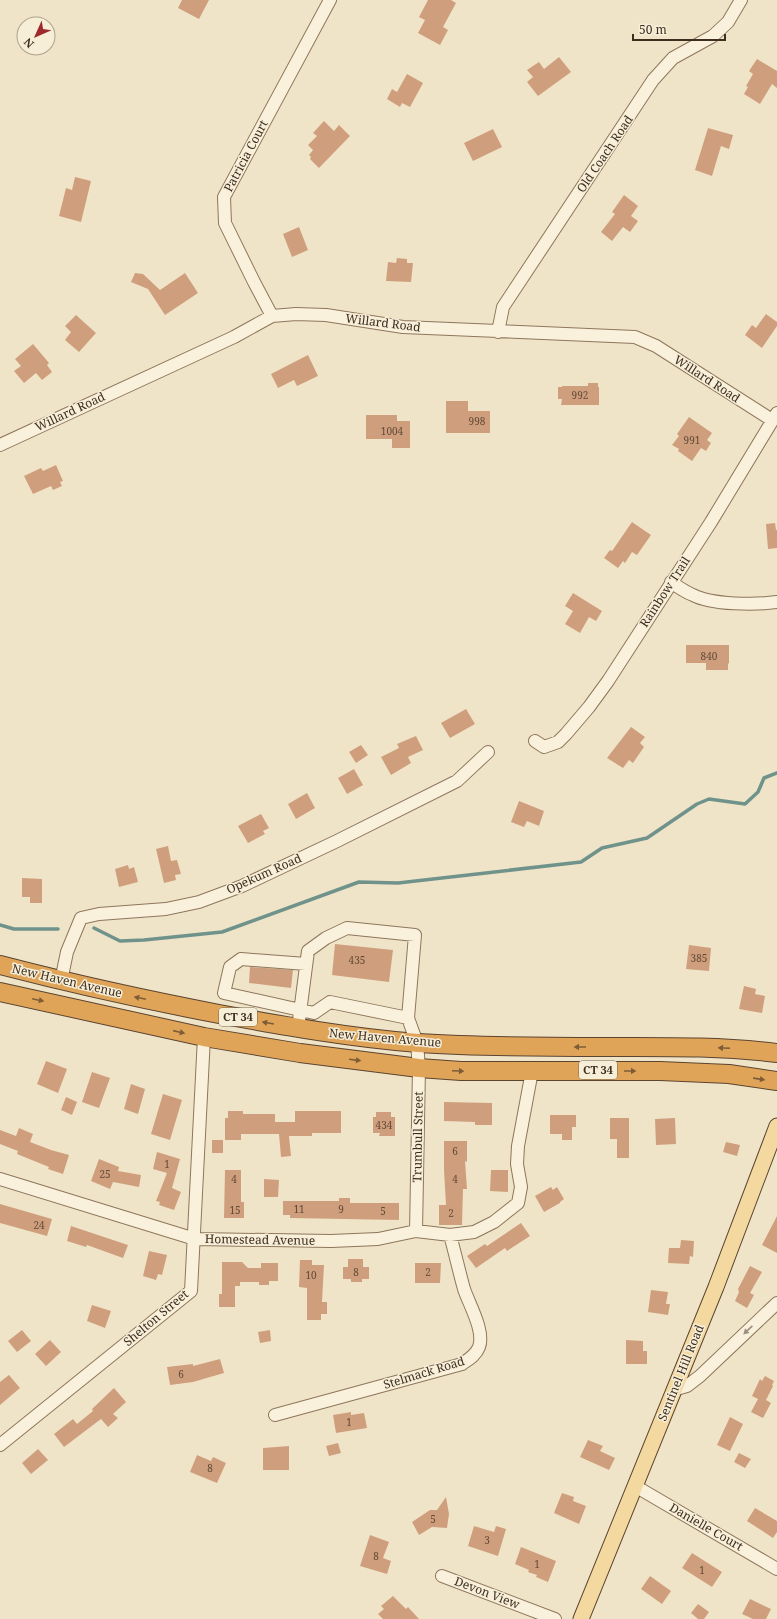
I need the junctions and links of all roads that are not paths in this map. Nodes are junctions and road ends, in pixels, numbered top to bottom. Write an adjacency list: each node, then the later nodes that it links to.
1 (330, 0): 3 (street, Patricia Court)
2 (741, 0): 4 (street, Old Coach Road)
3 (272, 316): 4 (street, Willard Road); 6 (street, Willard Road)
4 (498, 332): 5 (street, Willard Road)
5 (775, 416): 7 (street, Rainbow Trail)
6 (0, 444)
7 (671, 582): 8 (street); 9 (street, Rainbow Trail)
8 (777, 602)
9 (535, 741)
10 (488, 752): 13 (street, Opekum Road)
11 (306, 964): 15 (street); 17 (street); 19 (street)
12 (0, 965): 13 (highway, New Haven Avenue / CT 34)
13 (61, 981): 18 (highway, New Haven Avenue / CT 34, one-way to 13)
14 (0, 992): 22 (highway, New Haven Avenue / CT 34, one-way to 22)
15 (224, 993): 16 (street); 18 (street)
16 (247, 998): 17 (street); 20 (street)
17 (301, 1009): 19 (street); 21 (street)
18 (219, 1014): 20 (highway, New Haven Avenue / CT 34)
19 (408, 1018): 23 (street, Trumbull Street)
20 (244, 1019): 21 (highway, New Haven Avenue / CT 34, one-way to 20)
21 (298, 1028): 23 (highway, New Haven Avenue / CT 34)
22 (204, 1037): 25 (highway, New Haven Avenue / CT 34, one-way to 25); 32 (street, Shelton Street)
23 (417, 1043): 24 (highway, New Haven Avenue / CT 34, one-way to 23); 25 (street, Trumbull Street)
24 (777, 1053)
25 (419, 1068): 26 (highway, New Haven Avenue / CT 34, one-way to 26); 30 (street, Trumbull Street)
26 (532, 1071): 27 (highway, New Haven Avenue / CT 34, one-way to 27); 31 (street, Homestead Avenue)
27 (777, 1081)
28 (777, 1126): 34 (main road, Sentinel Hill Road)
29 (0, 1179): 32 (street, Homestead Avenue)
30 (416, 1232): 31 (street, Homestead Avenue); 32 (street, Homestead Avenue)
31 (450, 1235): 35 (street, Stelmack Road)
32 (195, 1239): 36 (street, Shelton Street)
33 (777, 1303): 34 (street, one-way to 34)
34 (674, 1390): 37 (main road, Sentinel Hill Road)
35 (275, 1415)
36 (0, 1444)
37 (635, 1486): 38 (street, Danielle Court); 41 (main road, Sentinel Hill Road)
38 (777, 1569)
39 (442, 1576): 40 (street, Devon View)
40 (556, 1619)
41 (581, 1619)

